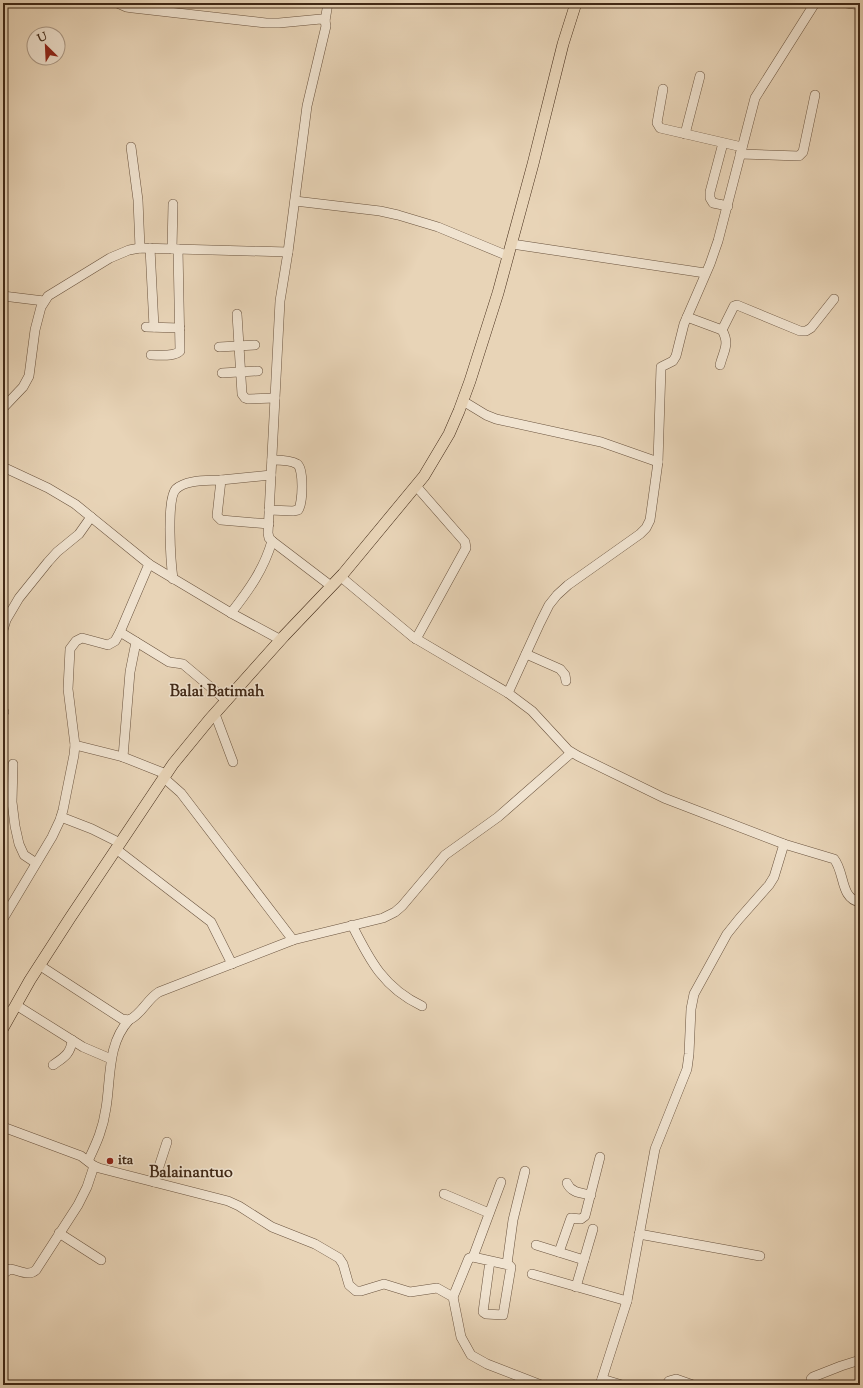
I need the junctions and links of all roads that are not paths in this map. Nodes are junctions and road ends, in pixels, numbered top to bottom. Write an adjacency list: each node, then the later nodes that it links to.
1 (117, 3): 7 (street)
2 (328, 3): 8 (street)
3 (576, 3): 19 (main road)
4 (815, 3): 15 (street)
5 (846, 3): 6 (street)
6 (858, 4)
7 (125, 5): 8 (street)
8 (325, 21): 16 (street)
9 (700, 76): 12 (street)
10 (663, 89): 12 (street)
11 (815, 95): 15 (street)
12 (685, 134): 13 (street)
13 (724, 143): 15 (street); 18 (street)
14 (131, 147): 20 (street)
15 (741, 151): 18 (street)
16 (294, 200): 22 (street); 23 (street)
17 (173, 204): 21 (street)
18 (728, 206): 24 (street)
19 (512, 244): 23 (main road); 24 (street)
20 (145, 248): 21 (street); 27 (street); 30 (street)
21 (175, 249): 22 (street); 30 (street)
22 (288, 252): 40 (street)
23 (508, 256): 41 (main road)
24 (705, 273): 29 (street)
25 (3, 296): 27 (street)
26 (834, 299): 31 (street)
27 (44, 301): 42 (street)
28 (236, 314): 33 (street)
29 (687, 317): 31 (street); 44 (street)
30 (180, 328): 35 (street)
31 (722, 330): 36 (street)
32 (255, 345): 33 (street)
33 (239, 346): 34 (street); 38 (street)
34 (219, 347)
35 (151, 355)
36 (720, 365)
37 (258, 371): 38 (street)
38 (241, 372): 39 (street); 40 (street)
39 (222, 373)
40 (275, 398): 43 (street)
41 (462, 401): 44 (street); 48 (main road)
42 (3, 408)
43 (272, 460): 46 (street); 49 (street)
44 (658, 462): 63 (street)
45 (3, 467): 50 (street)
46 (271, 475): 47 (street); 49 (street)
47 (221, 480): 51 (street); 55 (street)
48 (416, 486): 54 (main road); 60 (street)
49 (269, 510): 51 (street)
50 (92, 517): 53 (street); 58 (street)
51 (269, 524): 52 (street)
52 (272, 541): 56 (street); 57 (street)
53 (149, 564): 55 (street); 59 (street)
54 (341, 576): 56 (main road); 60 (street)
55 (173, 578): 57 (street)
56 (331, 586): 61 (main road)
57 (231, 613): 61 (street)
58 (3, 630)
59 (120, 632): 62 (street); 68 (street)
60 (416, 639): 65 (street)
61 (281, 640): 66 (main road)
62 (136, 642): 66 (street); 70 (street)
63 (526, 654): 64 (street); 65 (street)
64 (566, 681)
65 (508, 692): 69 (street)
66 (227, 701): 67 (main road)
67 (215, 714): 71 (street); 73 (main road)
68 (75, 745): 70 (street); 74 (street)
69 (571, 753): 75 (street); 80 (street)
70 (123, 757): 73 (street)
71 (234, 762)
72 (13, 764): 77 (street)
73 (165, 776): 76 (main road); 81 (street)
74 (61, 817): 76 (street); 77 (street)
75 (784, 844): 78 (street); 104 (street)
76 (118, 846): 82 (street); 83 (main road)
77 (36, 863): 79 (street)
78 (860, 902)
79 (3, 919)
80 (352, 925): 81 (street); 84 (street)
81 (293, 940): 82 (street)
82 (232, 964): 86 (street)
83 (40, 965): 85 (main road); 86 (street)
84 (422, 1006)
85 (10, 1009): 87 (main road); 88 (street)
86 (129, 1020): 89 (street)
87 (3, 1028)
88 (72, 1040): 89 (street); 90 (street)
89 (111, 1059): 94 (street)
90 (53, 1065)
91 (3, 1127): 94 (street)
92 (167, 1142): 96 (street)
93 (600, 1157): 100 (street)
94 (91, 1163): 96 (street); 103 (street)
95 (525, 1171): 112 (street)
96 (154, 1182): 116 (street)
97 (501, 1182): 101 (street)
98 (567, 1183): 100 (street)
99 (444, 1194): 101 (street)
100 (591, 1195): 106 (street)
101 (490, 1213): 108 (street)
102 (593, 1229): 110 (street)
103 (59, 1234): 109 (street); 113 (street)
104 (639, 1234): 107 (street); 117 (street)
105 (536, 1245): 106 (street)
106 (559, 1252): 110 (street)
107 (760, 1256)
108 (473, 1257): 111 (street); 116 (street)
109 (100, 1260)
110 (584, 1260): 115 (street)
111 (490, 1261): 112 (street); 112 (street)
112 (507, 1264)
113 (3, 1274)
114 (532, 1274): 115 (street)
115 (576, 1287): 117 (street)
116 (453, 1297): 120 (street)
117 (627, 1301): 119 (street)
118 (858, 1360): 124 (street)
119 (601, 1382): 121 (street)
120 (541, 1385)
121 (622, 1385)
122 (666, 1385): 123 (street)
123 (693, 1385)
124 (810, 1385)

